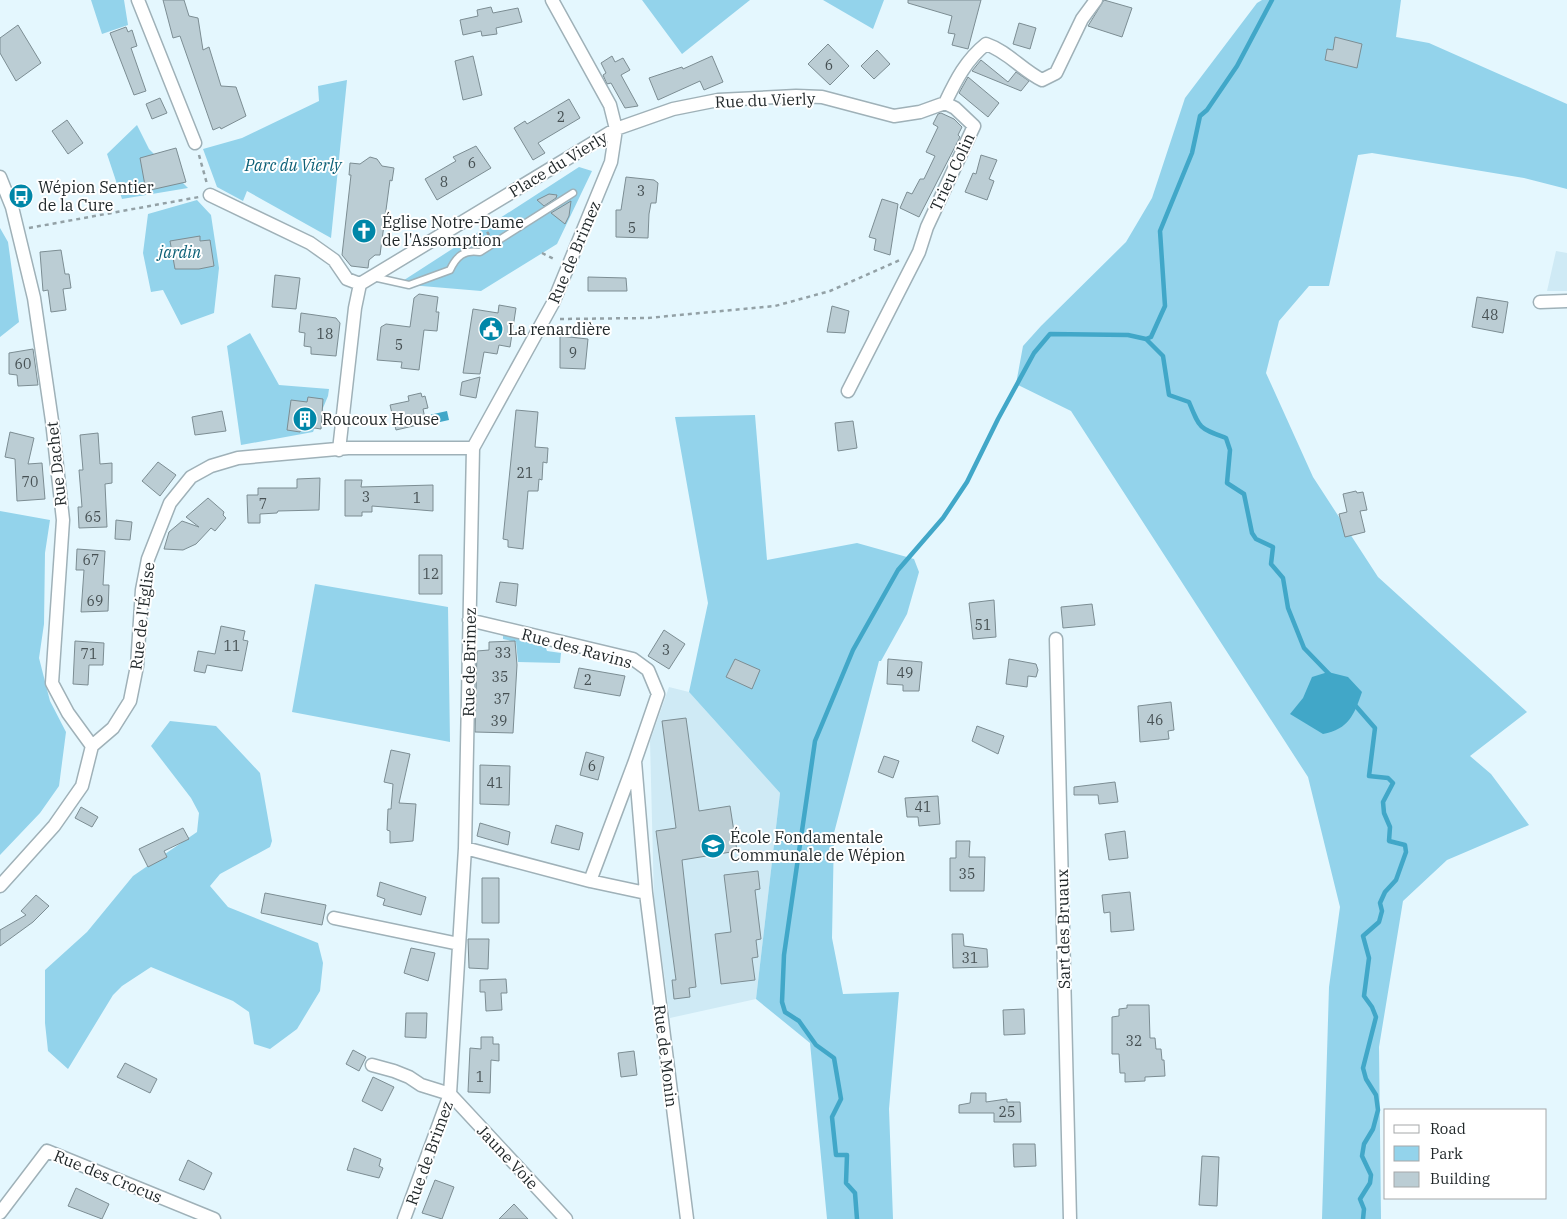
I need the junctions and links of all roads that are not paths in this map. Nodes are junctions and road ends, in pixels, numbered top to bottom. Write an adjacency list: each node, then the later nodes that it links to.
1 (138, 0): 6 (street)
2 (552, 0): 5 (street)
3 (1096, 0): 4 (street)
4 (945, 103): 5 (street, Rue du Vierly); 14 (street, Trieu Colin)
5 (616, 129): 10 (street, Place du Vierly); 15 (street, Rue de Brimez)
6 (195, 143)
7 (0, 176): 19 (street, Rue Dachet)
8 (572, 193): 10 (lane)
9 (210, 195): 11 (street)
10 (372, 277): 11 (street, Place du Vierly)
11 (360, 284): 16 (street)
12 (1567, 301): 13 (street)
13 (1540, 302)
14 (848, 391)
15 (473, 448): 16 (street, Rue de l'Église); 17 (street, Rue de Brimez)
16 (339, 450): 19 (street, Rue de l'Église)
17 (469, 620): 20 (street, Rue des Ravins); 21 (street, Rue de Brimez)
18 (1056, 639): 34 (street, Sart des Bruaux)
19 (92, 746): 23 (street)
20 (635, 761): 22 (street); 24 (street, Rue de Monin)
21 (464, 848): 22 (street); 26 (street, Rue de Brimez)
22 (590, 881): 24 (street)
23 (0, 886)
24 (646, 893): 33 (street, Rue de Monin)
25 (334, 918): 26 (street)
26 (459, 944): 28 (street, Rue de Brimez)
27 (372, 1065): 28 (street)
28 (450, 1094): 31 (street, Rue de Brimez); 32 (street, Jaune Voie)
29 (0, 1212): 30 (street, Rue des Crocus)
30 (214, 1219)
31 (404, 1219)
32 (566, 1219)
33 (687, 1219)
34 (1070, 1219)

